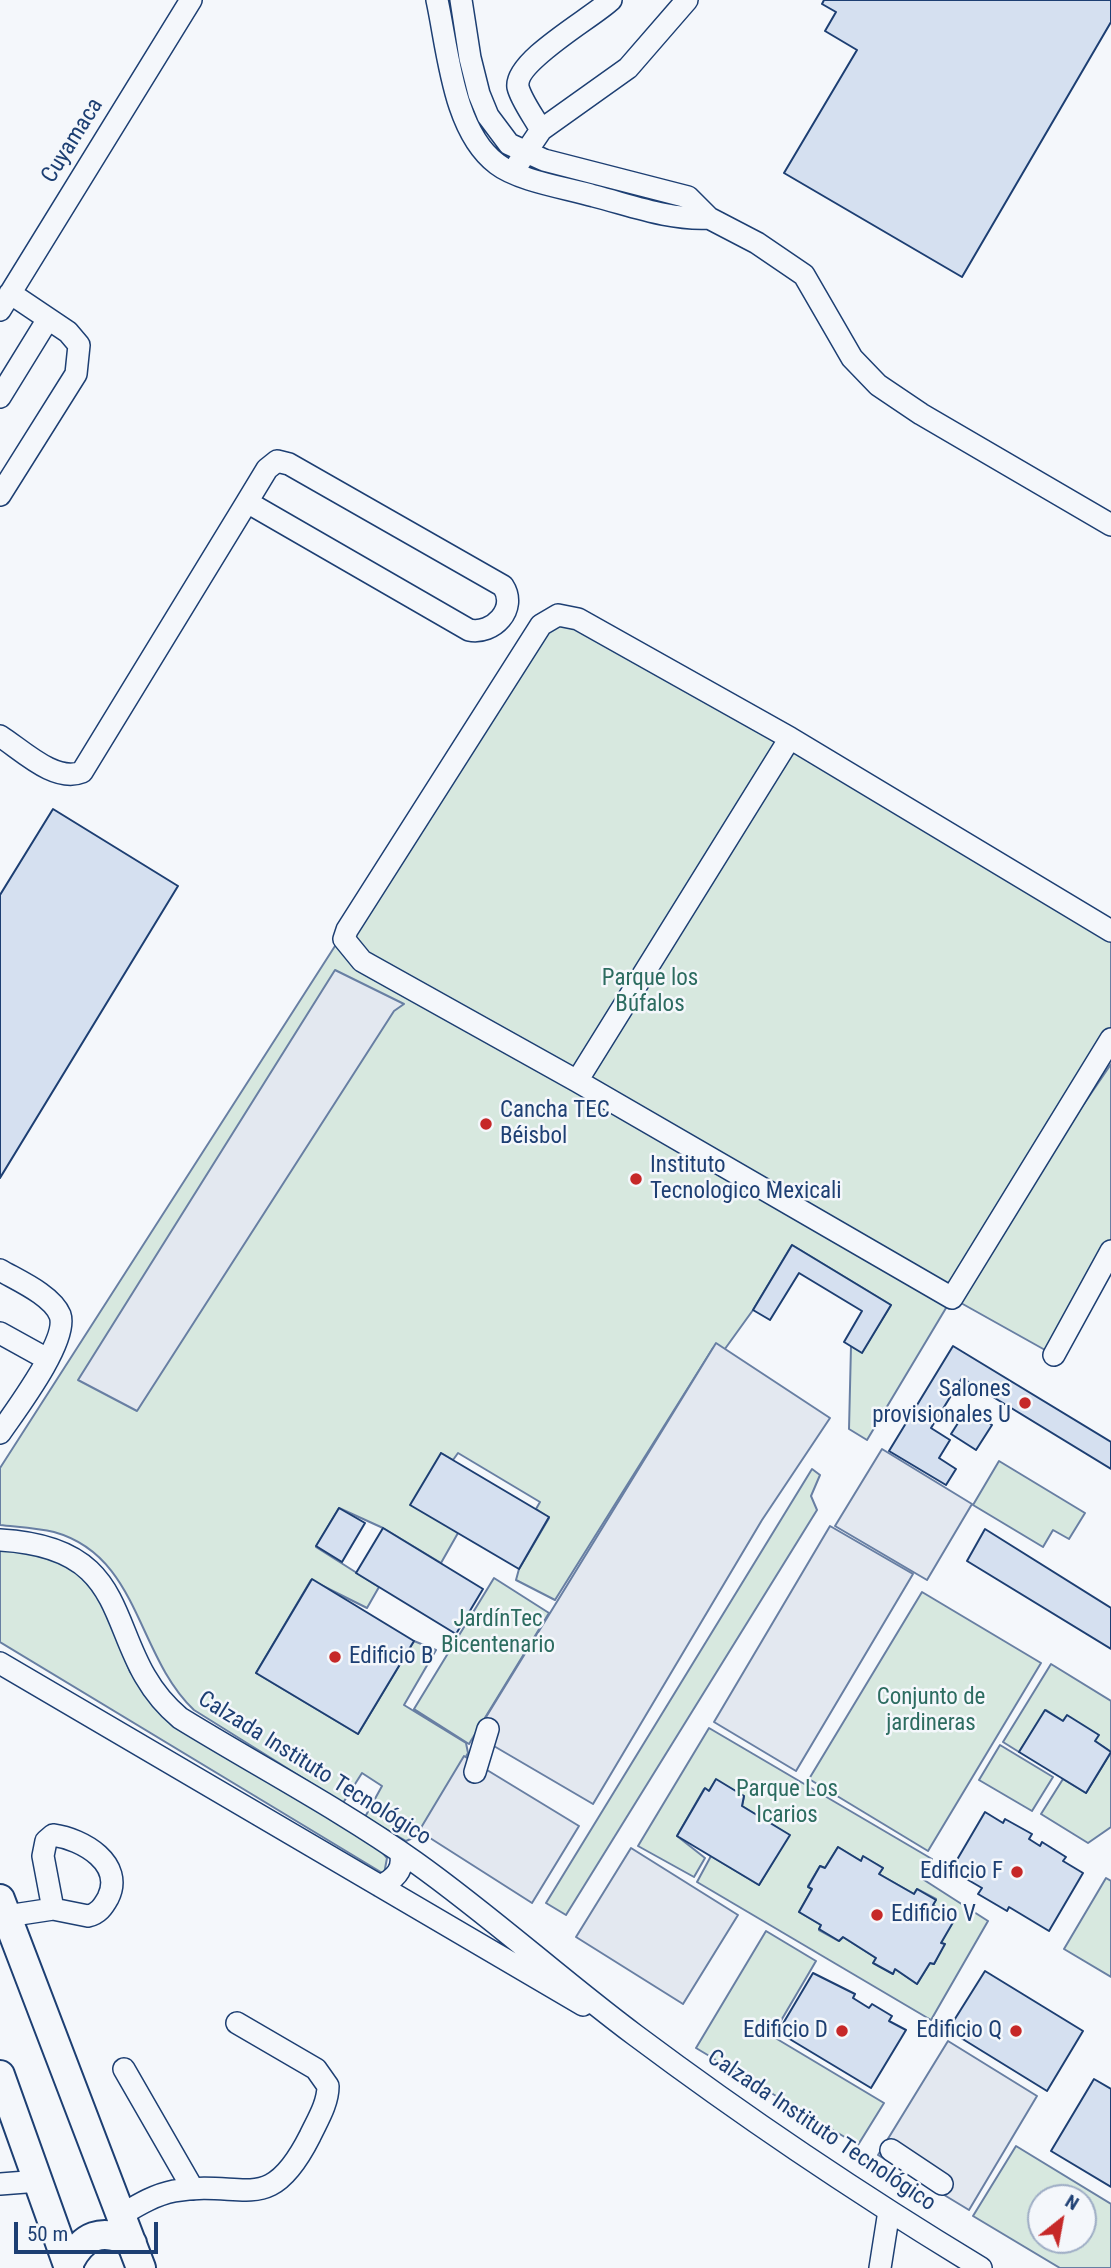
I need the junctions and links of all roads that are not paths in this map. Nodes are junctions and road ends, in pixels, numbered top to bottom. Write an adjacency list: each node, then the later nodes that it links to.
1 (191, 0): 10 (street, Cuyamaca)
2 (437, 0): 8 (street)
3 (461, 0): 7 (street)
4 (611, 0): 6 (street)
5 (687, 0): 6 (street)
6 (541, 130): 7 (street)
7 (525, 154): 8 (street); 9 (street)
8 (513, 172): 9 (street)
9 (709, 218): 15 (street)
10 (5, 301): 11 (street)
11 (48, 319): 12 (street); 13 (street)
12 (0, 397)
13 (0, 495)
14 (247, 502): 14 (street); 16 (street)
15 (1111, 525)
16 (0, 736)
17 (790, 737): 18 (street); 20 (street); 20 (street)
18 (1111, 930)
19 (1111, 1039): 20 (street)
20 (577, 1081)
21 (1111, 1251): 24 (street)
22 (0, 1270): 25 (street)
23 (0, 1333): 25 (street)
24 (1054, 1355)
25 (47, 1359): 26 (street)
26 (0, 1433)
27 (0, 1540): 31 (street, Calzada Instituto Tecnológico)
28 (0, 1663): 32 (street, Calzada Instituto Tecnológico)
29 (488, 1729): 30 (street)
30 (475, 1772)
31 (400, 1852): 32 (street); 36 (street, Calzada Instituto Tecnológico)
32 (380, 1886): 36 (street, Calzada Instituto Tecnológico)
33 (3, 1908): 34 (street); 45 (main road)
34 (53, 1909)
35 (237, 2023): 43 (street)
36 (634, 2034): 44 (street, Calzada Instituto Tecnológico)
37 (124, 2069): 43 (street)
38 (0, 2075): 40 (main road)
39 (891, 2150): 42 (street)
40 (39, 2181): 41 (street); 47 (main road)
41 (0, 2184)
42 (942, 2184)
43 (193, 2189): 45 (street)
44 (889, 2211): 48 (street); 49 (street, Calzada Instituto Tecnológico)
45 (121, 2215): 46 (main road)
46 (137, 2255): 47 (main road)
47 (68, 2266)
48 (880, 2268)
49 (981, 2268)

